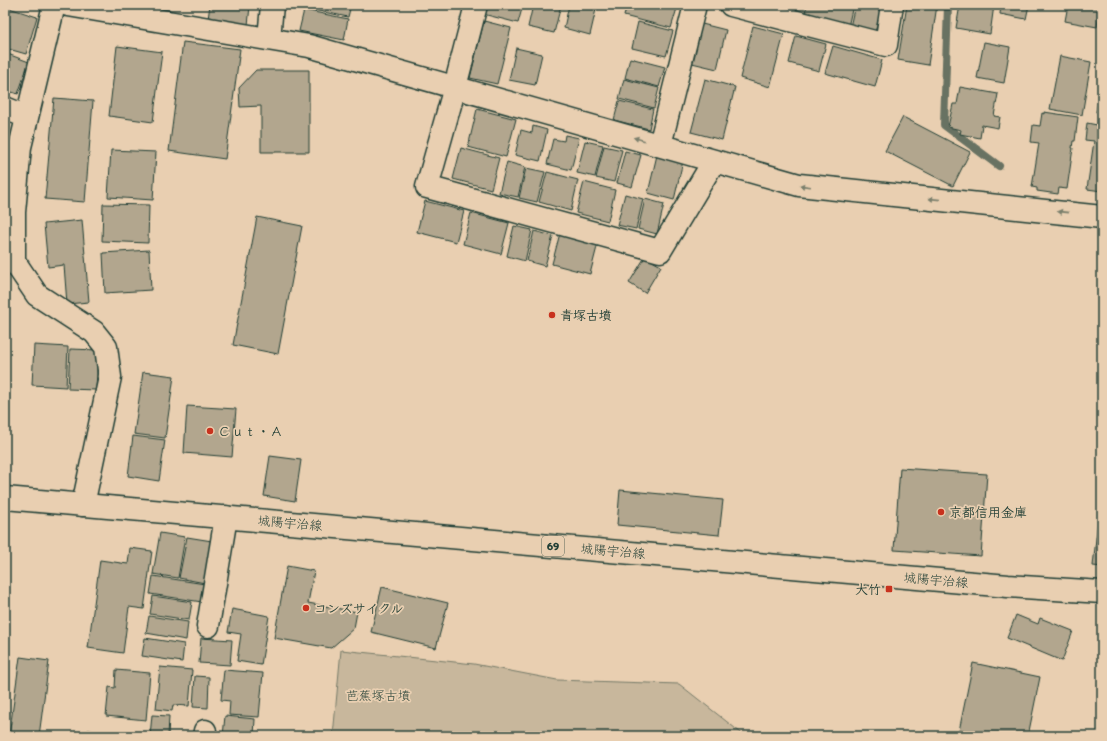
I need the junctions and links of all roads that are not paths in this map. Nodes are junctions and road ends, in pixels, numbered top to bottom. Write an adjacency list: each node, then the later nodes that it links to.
1 (54, 5): 11 (street)
2 (68, 5): 8 (street)
3 (272, 5): 8 (street)
4 (476, 5): 9 (street)
5 (694, 5): 12 (street)
6 (731, 5): 7 (street)
7 (892, 5)
8 (269, 39): 9 (street)
9 (455, 87): 12 (street, one-way to 9); 13 (street)
10 (5, 108): 11 (street)
11 (27, 117): 16 (street)
12 (660, 145): 13 (street)
13 (714, 160): 14 (street, one-way to 13)
14 (1102, 217)
15 (5, 498): 16 (street, 城陽宇治線 / 69)
16 (83, 504): 17 (street, 城陽宇治線 / 69)
17 (226, 517): 18 (street, 城陽宇治線 / 69); 19 (street)
18 (1102, 592)
19 (208, 626)

